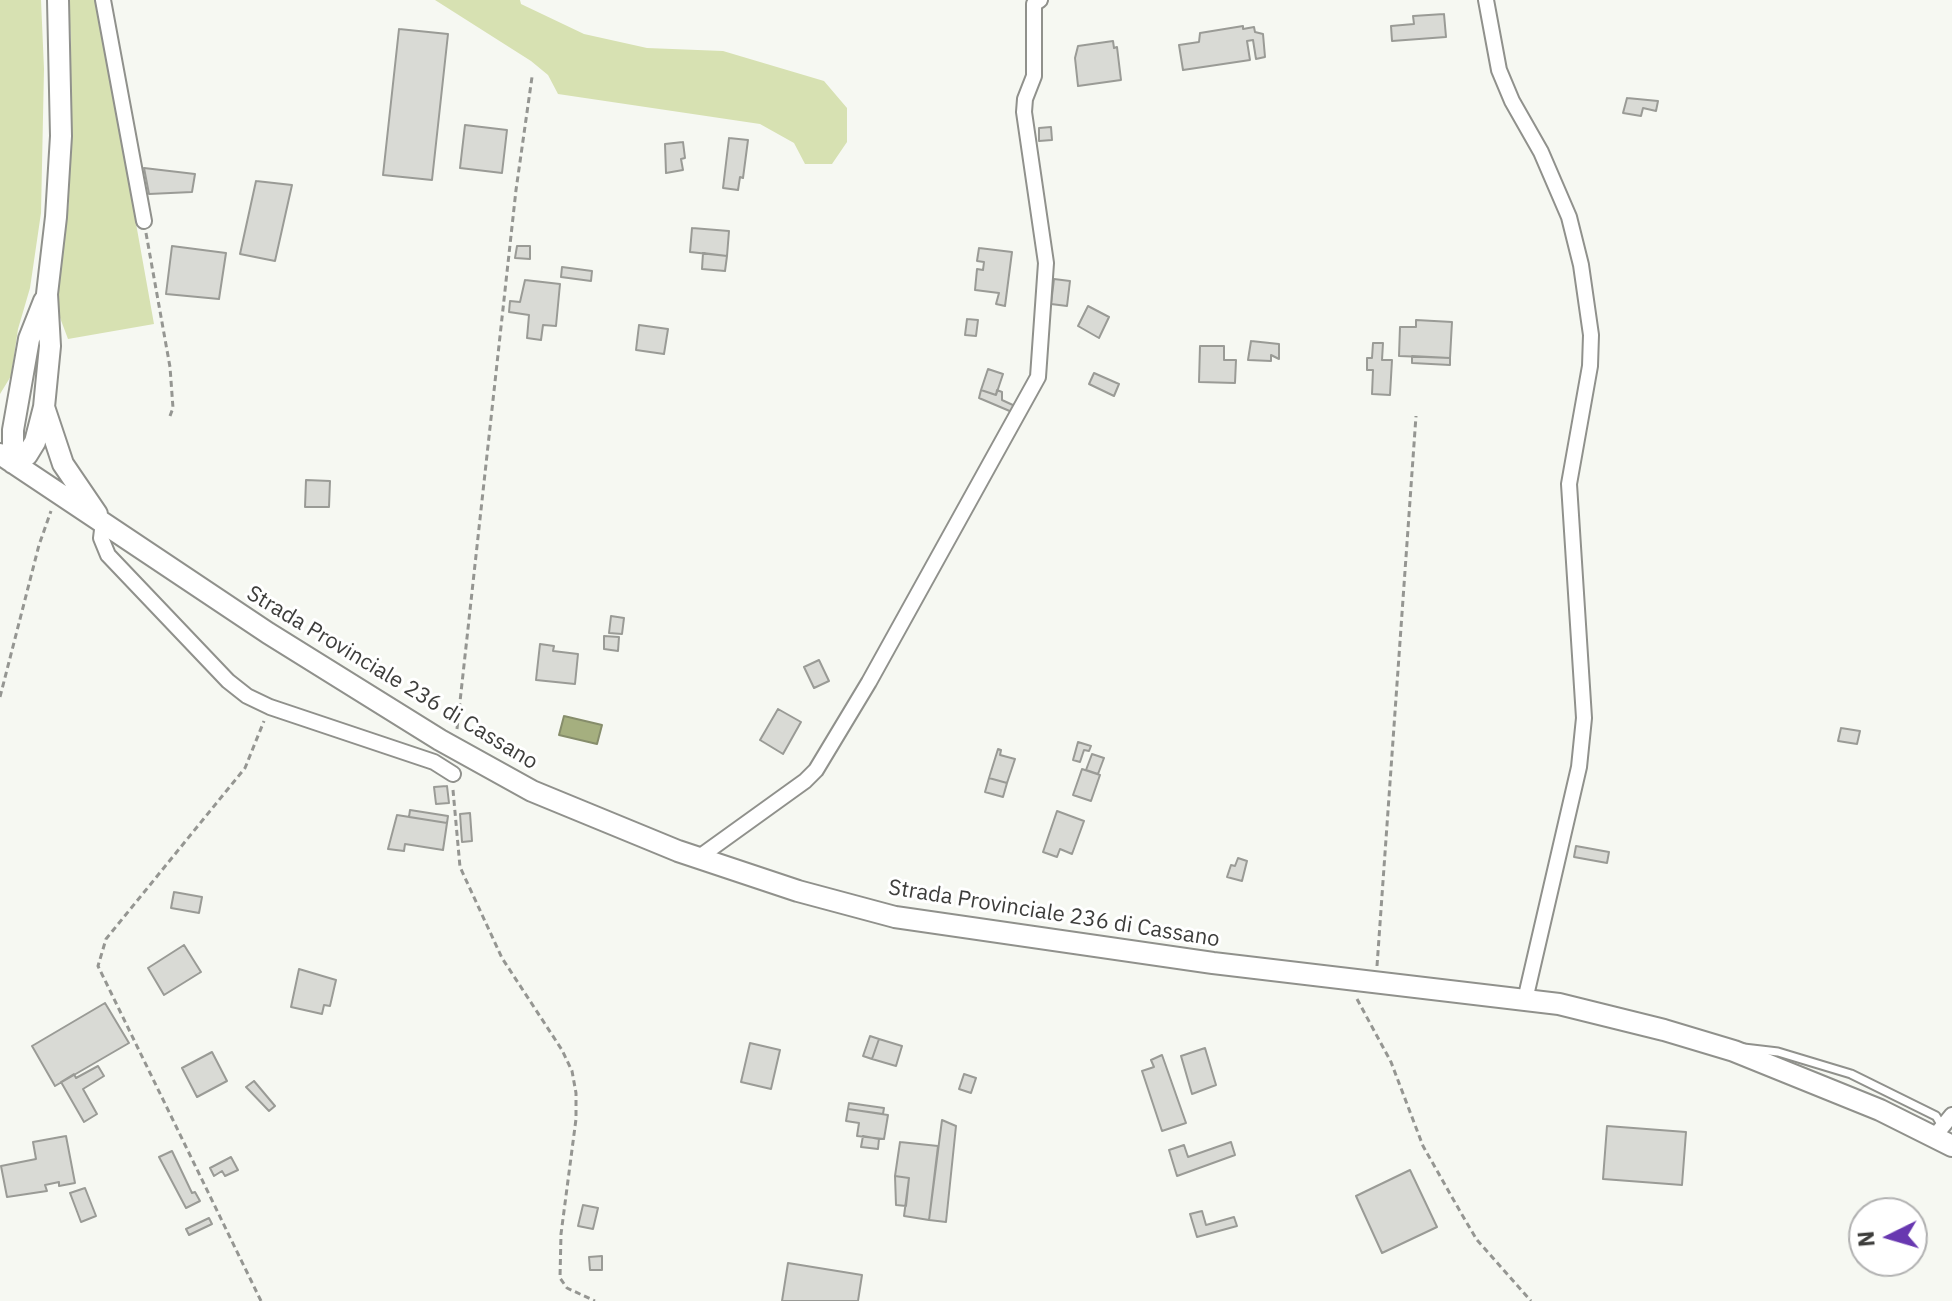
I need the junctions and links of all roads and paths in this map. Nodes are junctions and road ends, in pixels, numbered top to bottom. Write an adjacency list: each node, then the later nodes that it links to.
1 (58, 0): 7 (main road)
2 (103, 0): 6 (street)
3 (1040, 0): 20 (street)
4 (1486, 0): 23 (street)
5 (532, 77): 18 (path)
6 (144, 221): 11 (path)
7 (47, 294): 8 (main road); 9 (main road)
8 (21, 393): 10 (main road); 13 (main road)
9 (44, 407): 13 (main road); 15 (main road)
10 (0, 410)
11 (170, 416)
12 (1416, 416): 22 (path)
13 (6, 458): 14 (main road, Strada Provinciale 236 di Cassano)
14 (57, 492): 15 (main road, Strada Provinciale 236 di Cassano); 16 (path)
15 (103, 522): 17 (street); 18 (main road, Strada Provinciale 236 di Cassano)
16 (0, 697)
17 (270, 707): 19 (street); 25 (path)
18 (449, 745): 20 (main road, Strada Provinciale 236 di Cassano)
19 (453, 774): 26 (path)
20 (698, 858): 21 (main road, Strada Provinciale 236 di Cassano)
21 (1346, 978): 22 (main road, Strada Provinciale 236 di Cassano); 27 (path)
22 (1376, 982): 23 (main road, Strada Provinciale 236 di Cassano)
23 (1525, 1000): 24 (main road, Strada Provinciale 236 di Cassano)
24 (1945, 1131)
25 (261, 1301)
26 (595, 1301)
27 (1531, 1301)

